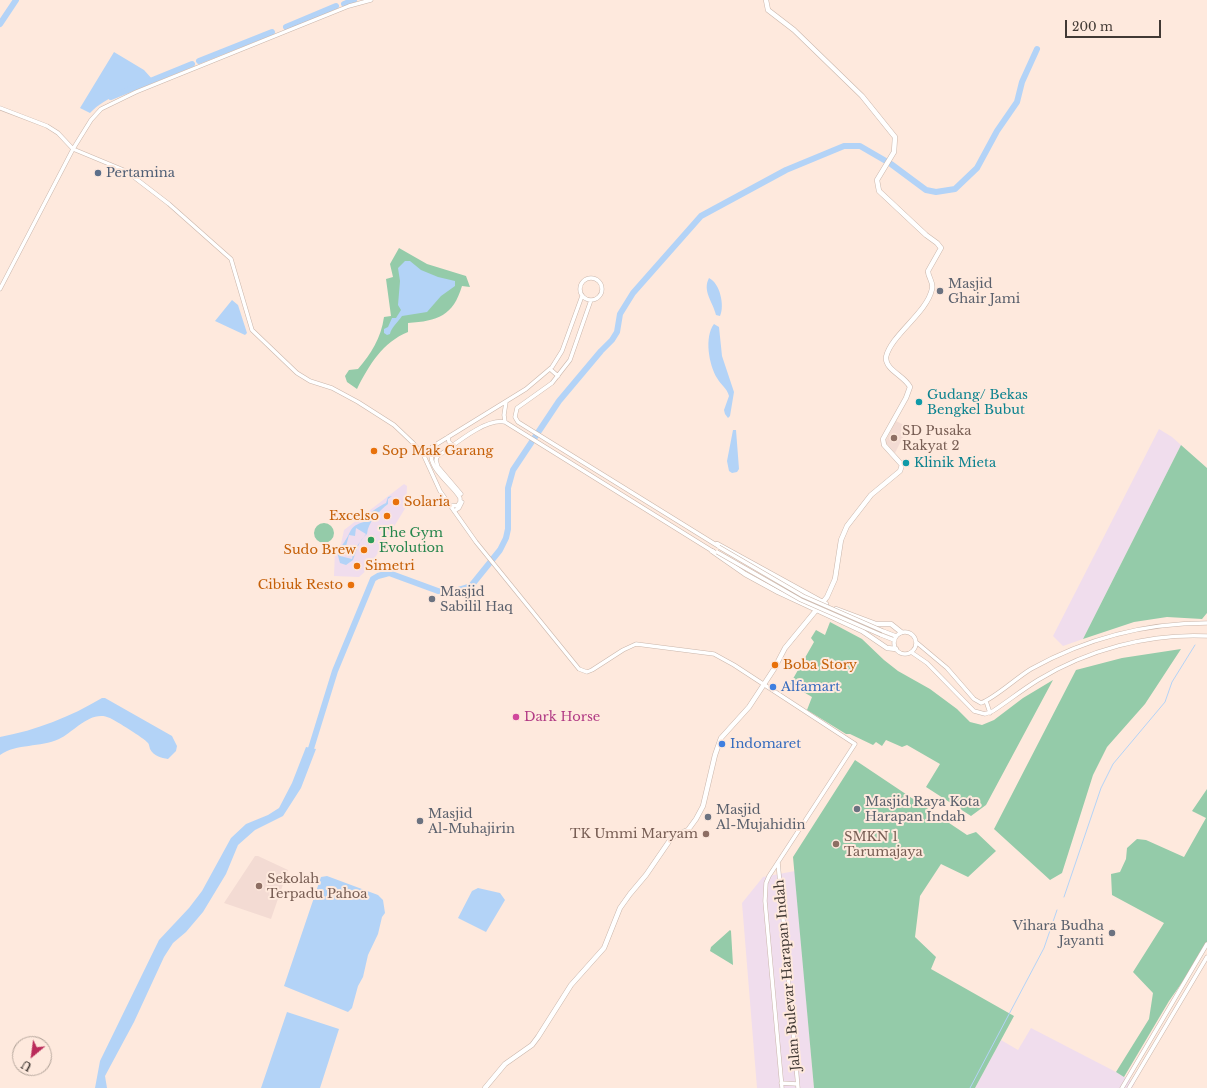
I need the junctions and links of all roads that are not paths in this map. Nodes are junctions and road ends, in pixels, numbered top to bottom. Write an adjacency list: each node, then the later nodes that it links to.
1 (371, 0): 4 (street)
2 (766, 0): 22 (main road)
3 (0, 108): 4 (street)
4 (73, 149): 5 (street); 17 (street)
5 (0, 289)
6 (582, 296): 7 (street); 7 (street); 8 (street)
7 (591, 300): 9 (street)
8 (550, 369): 9 (street); 10 (street)
9 (558, 376): 14 (street)
10 (506, 402): 11 (street); 12 (street)
11 (505, 422): 13 (street); 16 (street)
12 (448, 437): 13 (street); 17 (street)
13 (453, 446): 19 (street)
14 (638, 495): 15 (street); 16 (street)
15 (642, 498): 18 (street); 20 (street)
16 (633, 503): 18 (street)
17 (450, 505): 19 (street)
18 (638, 505): 21 (street)
19 (454, 511): 32 (street)
20 (718, 546): 22 (main road); 26 (street, bridge)
21 (715, 552): 23 (main road); 26 (street, bridge)
22 (824, 602): 23 (main road); 25 (main road)
23 (817, 612): 30 (main road); 32 (main road)
24 (1206, 623): 33 (street)
25 (901, 632): 28 (street); 29 (street)
26 (882, 633): 28 (street)
27 (1207, 636): 34 (street)
28 (895, 638): 30 (street)
29 (916, 642): 31 (street); 33 (street)
30 (896, 649): 31 (street)
31 (911, 652): 34 (street)
32 (765, 685): 35 (street, Jalan Bulevar Harapan Indah); 40 (main road)
33 (986, 701): 34 (street)
34 (990, 713)
35 (778, 862): 38 (street, Jalan Bulevar Harapan Indah); 39 (street, Jalan Bulevar Harapan Indah)
36 (1207, 944): 41 (street)
37 (1207, 957): 42 (street)
38 (781, 1086): 39 (street)
39 (797, 1086)
40 (485, 1088)
41 (1122, 1088)
42 (1129, 1088)

